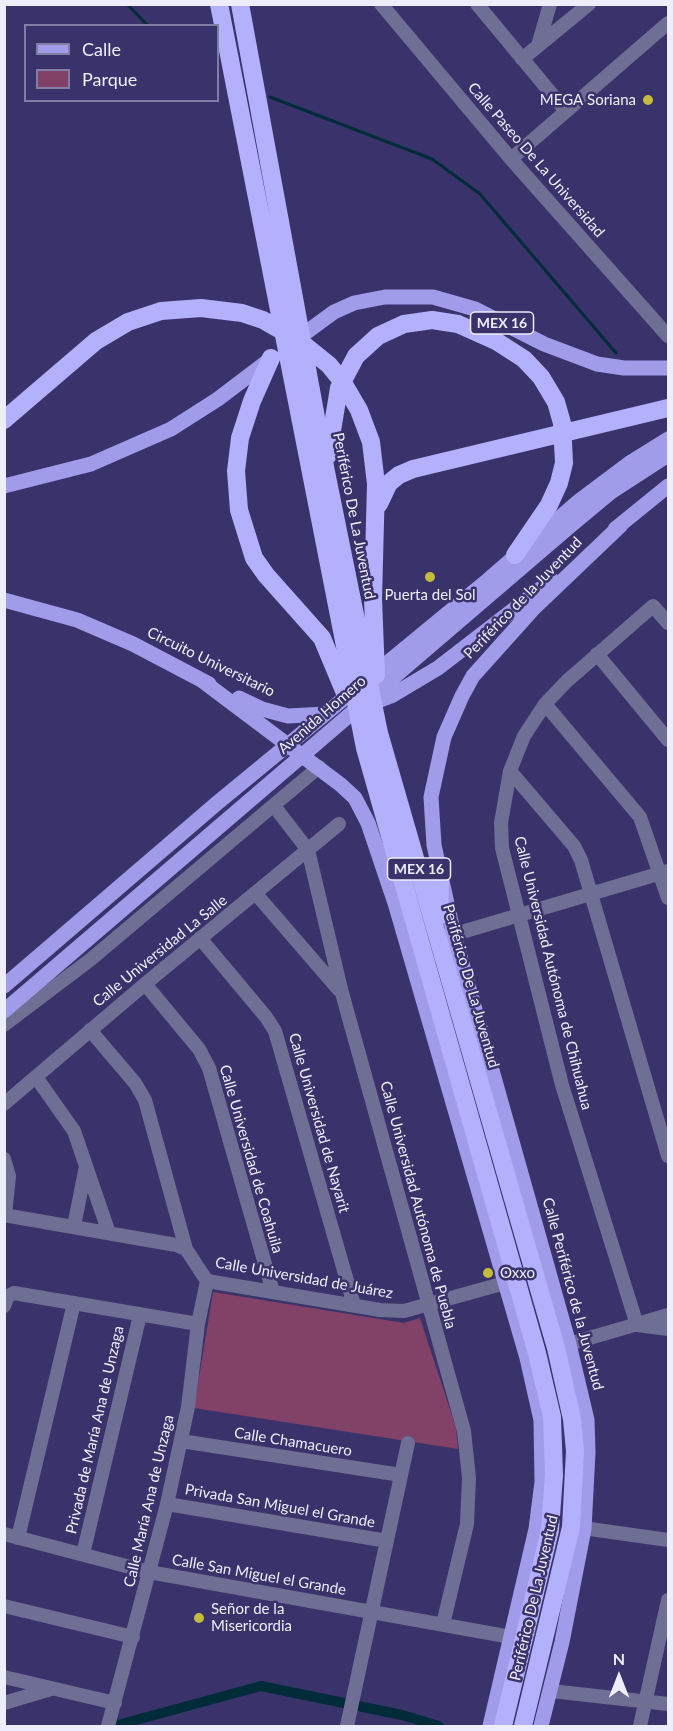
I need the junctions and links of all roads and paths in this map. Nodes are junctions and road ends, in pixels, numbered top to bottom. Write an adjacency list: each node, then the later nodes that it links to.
1 (219, 4): 33 (highway, Periférico De La Juventud / MEX 16)
2 (240, 4): 19 (highway, Periférico De La Juventud / MEX 16)
3 (381, 4): 11 (street, Calle Paseo De La Universidad)
4 (550, 4): 8 (street)
5 (589, 4): 8 (street)
6 (480, 6): 9 (street)
7 (669, 23): 10 (street)
8 (538, 46): 9 (street)
9 (522, 59): 10 (street)
10 (565, 110): 11 (street)
11 (511, 159): 12 (street, Calle Paseo De La Universidad)
12 (669, 336)
13 (272, 358): 14 (main road, MEX 16); 20 (main road, MEX 16); 33 (highway)
14 (669, 368)
15 (669, 408): 22 (highway)
16 (4, 420): 22 (highway)
17 (669, 439): 24 (main road, Avenida Homero)
18 (669, 455): 25 (main road, Avenida Homero)
19 (326, 472): 24 (highway); 31 (highway, Periférico De La Juventud / MEX 16)
20 (4, 486)
21 (669, 486): 23 (main road)
22 (376, 515): 31 (highway)
23 (621, 525): 29 (main road, Circuito Universitario); 40 (main road, Periférico de la Juventud)
24 (515, 555): 25 (main road, Avenida Homero)
25 (494, 583): 48 (main road, Avenida Homero); 50 (main road, Avenida Homero)
26 (4, 600): 29 (main road, Circuito Universitario)
27 (669, 623): 28 (street, Calle Universidad Autónoma de Chihuahua)
28 (597, 654): 30 (street, Calle Universidad Autónoma de Chihuahua); 32 (street)
29 (200, 679): 34 (main road)
30 (545, 704): 35 (street, Calle Universidad Autónoma de Chihuahua); 39 (street)
31 (379, 733): 45 (highway, Periférico De La Juventud / MEX 16)
32 (669, 740)
33 (365, 748): 54 (highway, Periférico De La Juventud / MEX 16)
34 (319, 767): 36 (street); 53 (main road)
35 (510, 771): 42 (street); 44 (street, Calle Universidad Autónoma de Chihuahua)
36 (274, 806): 38 (street, Calle Universidad Autónoma de Puebla); 51 (street)
37 (339, 824): 38 (street, Calle Universidad La Salle)
38 (308, 850): 41 (street, Calle Universidad La Salle); 49 (street, Calle Universidad Autónoma de Puebla)
39 (665, 872): 42 (street); 43 (street)
40 (440, 878): 45 (highway)
41 (256, 894): 46 (street, Calle Universidad La Salle); 49 (street)
42 (594, 895): 44 (street); 57 (street)
43 (669, 898)
44 (520, 916): 45 (street); 75 (street, Calle Universidad Autónoma de Chihuahua)
45 (444, 935): 66 (highway, Periférico De La Juventud / MEX 16); 77 (main road, Calle Periférico de la Juventud)
46 (200, 938): 47 (street, Calle Universidad La Salle); 71 (street, Calle Universidad de Nayarit)
47 (145, 984): 52 (street, Calle Universidad La Salle); 67 (street, Calle Universidad de Coahuila)
48 (4, 986)
49 (342, 993): 70 (street, Calle Universidad Autónoma de Puebla)
50 (4, 1011)
51 (4, 1025)
52 (90, 1030): 55 (street, Calle Universidad La Salle); 63 (street, Calle Universidad de Juárez)
53 (438, 1059): 54 (highway); 65 (main road)
54 (456, 1076): 87 (highway, Periférico De La Juventud / MEX 16)
55 (36, 1077): 56 (street, Calle Universidad La Salle); 59 (street)
56 (4, 1104)
57 (669, 1156)
58 (4, 1159): 60 (street)
59 (86, 1164): 61 (street); 62 (street)
60 (5, 1215): 61 (street)
61 (74, 1227): 62 (street)
62 (110, 1233): 63 (street)
63 (186, 1249): 64 (street, Calle Universidad de Juárez)
64 (207, 1281): 67 (street, Calle Universidad de Juárez); 74 (street, Calle María Ana de Unzaga)
65 (505, 1283): 70 (street, Calle Universidad de Juárez); 91 (main road)
66 (537, 1284): 77 (highway); 82 (highway, Periférico De La Juventud / MEX 16)
67 (273, 1292): 71 (street, Calle Universidad de Juárez)
68 (6, 1301): 69 (street)
69 (74, 1303): 72 (street); 83 (street)
70 (428, 1304): 71 (street, Calle Universidad de Juárez); 93 (street, Calle Universidad Autónoma de Puebla)
71 (354, 1305)
72 (140, 1315): 74 (street); 86 (street, Privada de María Ana de Unzaga)
73 (669, 1315): 75 (street)
74 (198, 1324): 78 (street, Calle María Ana de Unzaga)
75 (637, 1325): 76 (street); 77 (street)
76 (669, 1329)
77 (567, 1336): 82 (main road, Calle Periférico de la Juventud)
78 (181, 1441): 80 (street, Calle Chamacuero); 81 (street, Calle María Ana de Unzaga)
79 (408, 1443): 80 (street)
80 (401, 1475): 85 (street)
81 (167, 1504): 85 (street, Privada San Miguel el Grande); 88 (street, Calle María Ana de Unzaga)
82 (577, 1528): 84 (street); 98 (main road, Calle Periférico de la Juventud); 107 (highway, Periférico De La Juventud / MEX 16)
83 (11, 1536): 86 (street, Calle San Miguel el Grande)
84 (669, 1540)
85 (387, 1541): 92 (street)
86 (83, 1554): 88 (street, Calle San Miguel el Grande)
87 (543, 1563): 91 (highway); 106 (highway, Periférico De La Juventud / MEX 16)
88 (149, 1572): 92 (street, Calle San Miguel el Grande); 94 (street, Calle María Ana de Unzaga)
89 (669, 1600): 99 (street)
90 (4, 1606): 94 (street)
91 (518, 1609): 95 (main road)
92 (372, 1611): 93 (street, Calle San Miguel el Grande); 103 (street)
93 (443, 1624): 95 (street, Calle San Miguel el Grande)
94 (133, 1637): 101 (street, Calle María Ana de Unzaga)
95 (511, 1637): 105 (main road)
96 (4, 1677): 97 (street)
97 (51, 1689): 100 (street); 101 (street)
98 (551, 1691): 99 (street); 108 (main road, Calle Periférico de la Juventud)
99 (646, 1701): 102 (street); 109 (street)
100 (4, 1703)
101 (115, 1703): 104 (street, Calle María Ana de Unzaga)
102 (669, 1704)
103 (348, 1721)
104 (109, 1722)
105 (490, 1726)
106 (503, 1726)
107 (523, 1726)
108 (540, 1726)
109 (640, 1726)

